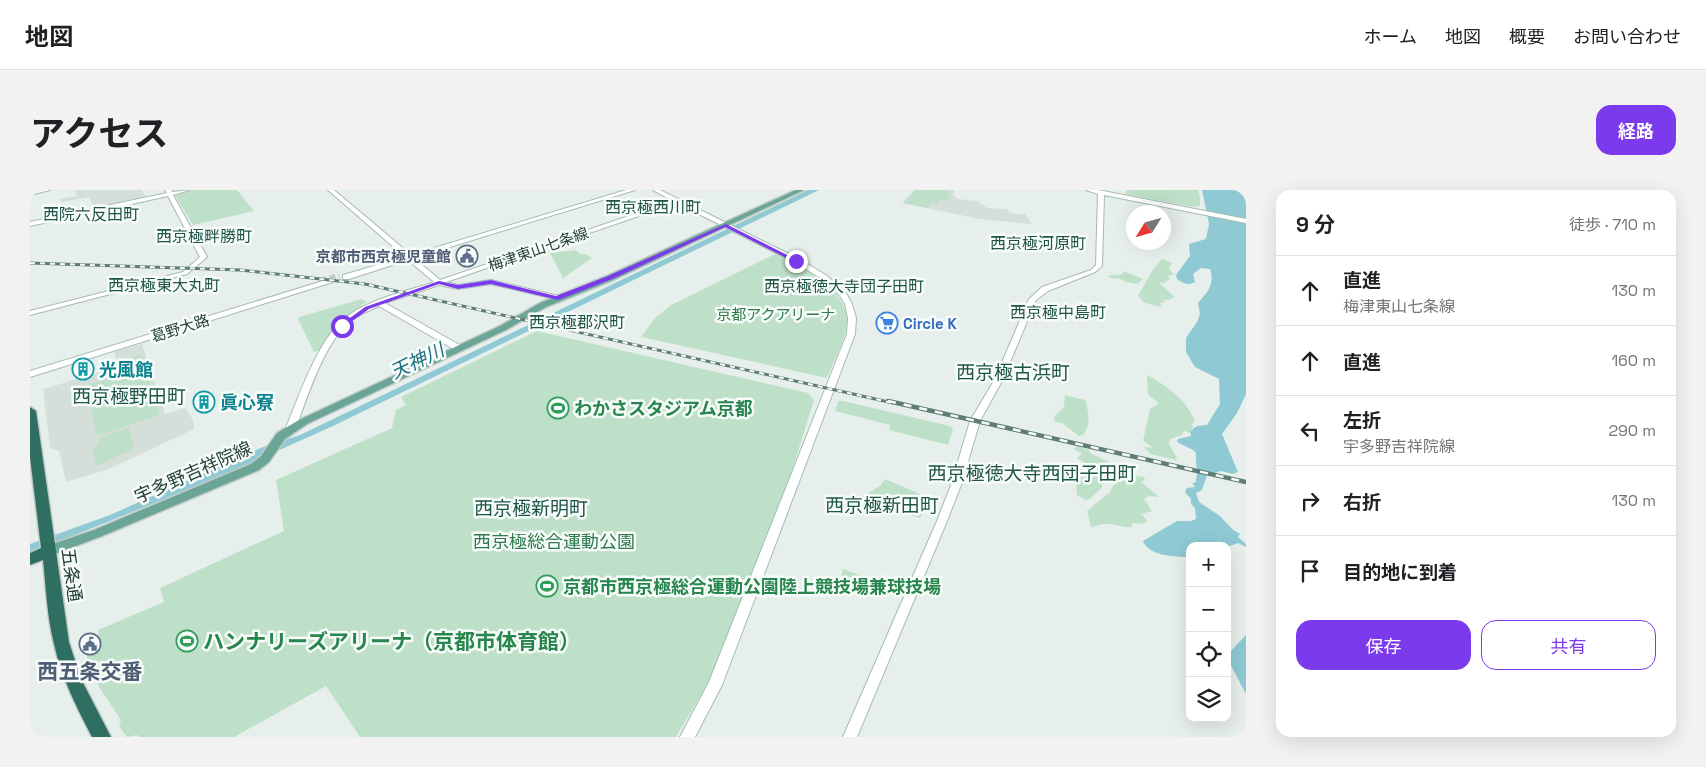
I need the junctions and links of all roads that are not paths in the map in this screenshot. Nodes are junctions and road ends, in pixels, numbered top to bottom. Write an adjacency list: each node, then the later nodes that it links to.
1 (47, 190): 10 (street)
2 (187, 190): 9 (street)
3 (331, 190): 16 (street)
4 (620, 190): 16 (street)
5 (632, 190): 16 (street)
6 (656, 190): 12 (street)
7 (801, 190): 15 (main road, 宇多野吉祥院線)
8 (1088, 190): 11 (street)
9 (169, 192): 14 (street); 23 (street)
10 (30, 193)
11 (1104, 193): 13 (street); 33 (street)
12 (678, 201): 15 (street); 17 (street, 梅津東山七条線)
13 (1246, 221)
14 (30, 224)
15 (731, 228): 21 (main road, 宇多野吉祥院線); 32 (street)
16 (408, 256): 18 (street); 19 (street)
17 (480, 270): 19 (street, 梅津東山七条線); 20 (street)
18 (342, 277)
19 (439, 282): 20 (street); 22 (street, 梅津東山七条線)
20 (491, 282): 21 (street)
21 (556, 298): 24 (main road, 宇多野吉祥院線)
22 (379, 303): 24 (street); 28 (street, 梅津東山七条線)
23 (30, 313)
24 (460, 349): 28 (main road, 宇多野吉祥院線)
25 (30, 369): 26 (street, 葛野大路)
26 (30, 374)
27 (30, 411): 29 (highway, 五条通)
28 (286, 433): 29 (main road, 宇多野吉祥院線)
29 (48, 545): 30 (highway); 31 (highway, 五条通)
30 (30, 559)
31 (102, 737)
32 (687, 737)
33 (850, 737)

